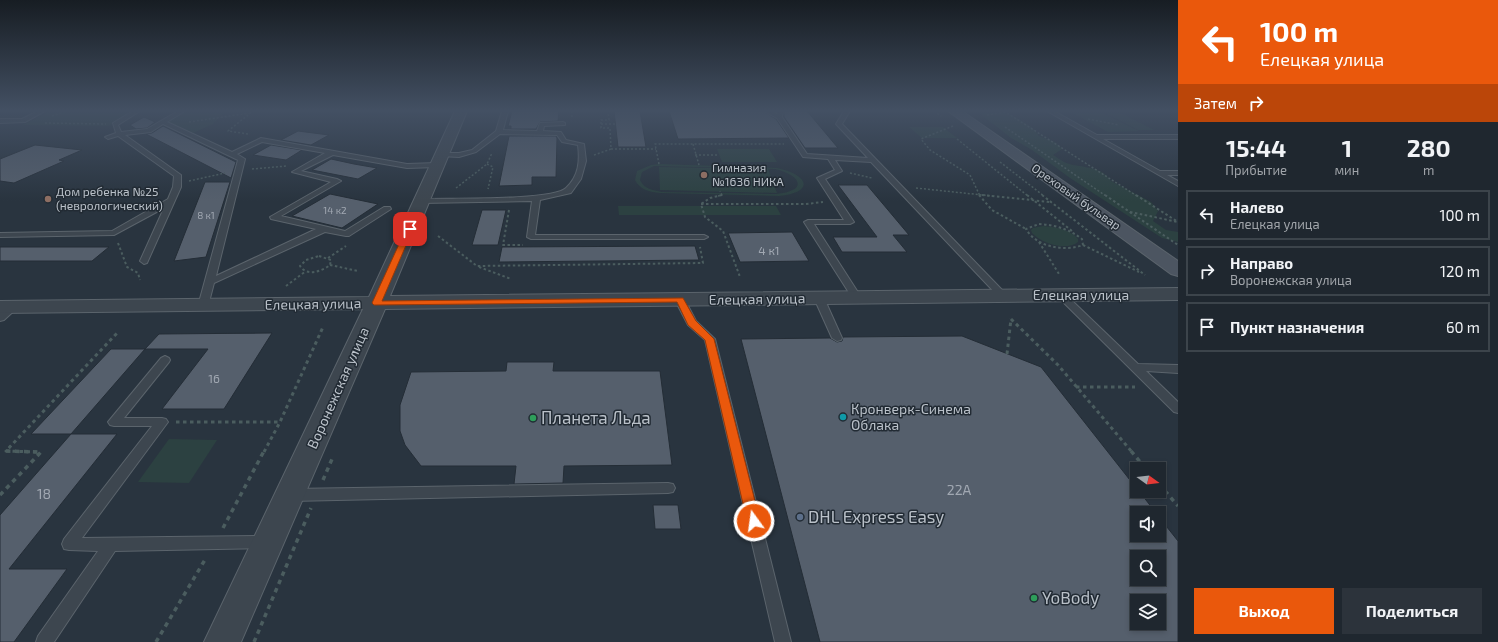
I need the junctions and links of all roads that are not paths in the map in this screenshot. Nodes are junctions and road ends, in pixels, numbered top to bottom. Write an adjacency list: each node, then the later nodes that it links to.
1 (129, 141): 21 (lane)
2 (203, 141): 13 (lane)
3 (259, 141): 13 (lane)
4 (267, 141): 12 (lane)
5 (448, 141): 15 (street, Воронежская улица)
6 (487, 141): 15 (lane)
7 (564, 141): 20 (lane)
8 (794, 141): 14 (lane)
9 (854, 141): 16 (lane)
10 (985, 141): 28 (main road, Ореховый бульвар)
11 (1101, 141): 17 (lane)
12 (333, 152): 15 (lane); 24 (lane)
13 (232, 154): 29 (lane)
14 (831, 158): 16 (lane); 33 (lane)
15 (439, 160): 22 (street, Воронежская улица)
16 (871, 160): 32 (lane)
17 (1159, 173): 18 (lane); 19 (lane)
18 (1178, 173)
19 (1178, 184)
20 (536, 198): 22 (lane); 26 (lane)
21 (170, 201): 25 (lane); 27 (lane)
22 (423, 201): 36 (street, Воронежская улица)
23 (387, 209): 24 (lane)
24 (324, 229): 29 (lane)
25 (0, 235)
26 (701, 240)
27 (144, 261)
28 (1178, 270)
29 (209, 282): 37 (lane)
30 (1178, 294): 31 (street, Елецкая улица)
31 (1061, 295): 32 (street, Елецкая улица); 41 (lane)
32 (1002, 296): 33 (street, Елецкая улица)
33 (856, 297): 34 (street, Елецкая улица)
34 (819, 298): 35 (street, Елецкая улица); 39 (lane)
35 (680, 300): 36 (street, Елецкая улица); 50 (lane)
36 (377, 303): 37 (street, Елецкая улица); 45 (street, Воронежская улица)
37 (203, 306): 38 (street, Елецкая улица)
38 (4, 311)
39 (837, 338)
40 (165, 360): 47 (lane)
41 (1135, 367): 42 (lane); 43 (lane)
42 (1178, 369)
43 (1178, 409)
44 (668, 488): 45 (lane)
45 (289, 495): 46 (street, Воронежская улица)
46 (268, 542): 47 (lane); 49 (street, Воронежская улица)
47 (111, 545): 48 (lane)
48 (44, 642)
49 (222, 642)
50 (783, 642)

